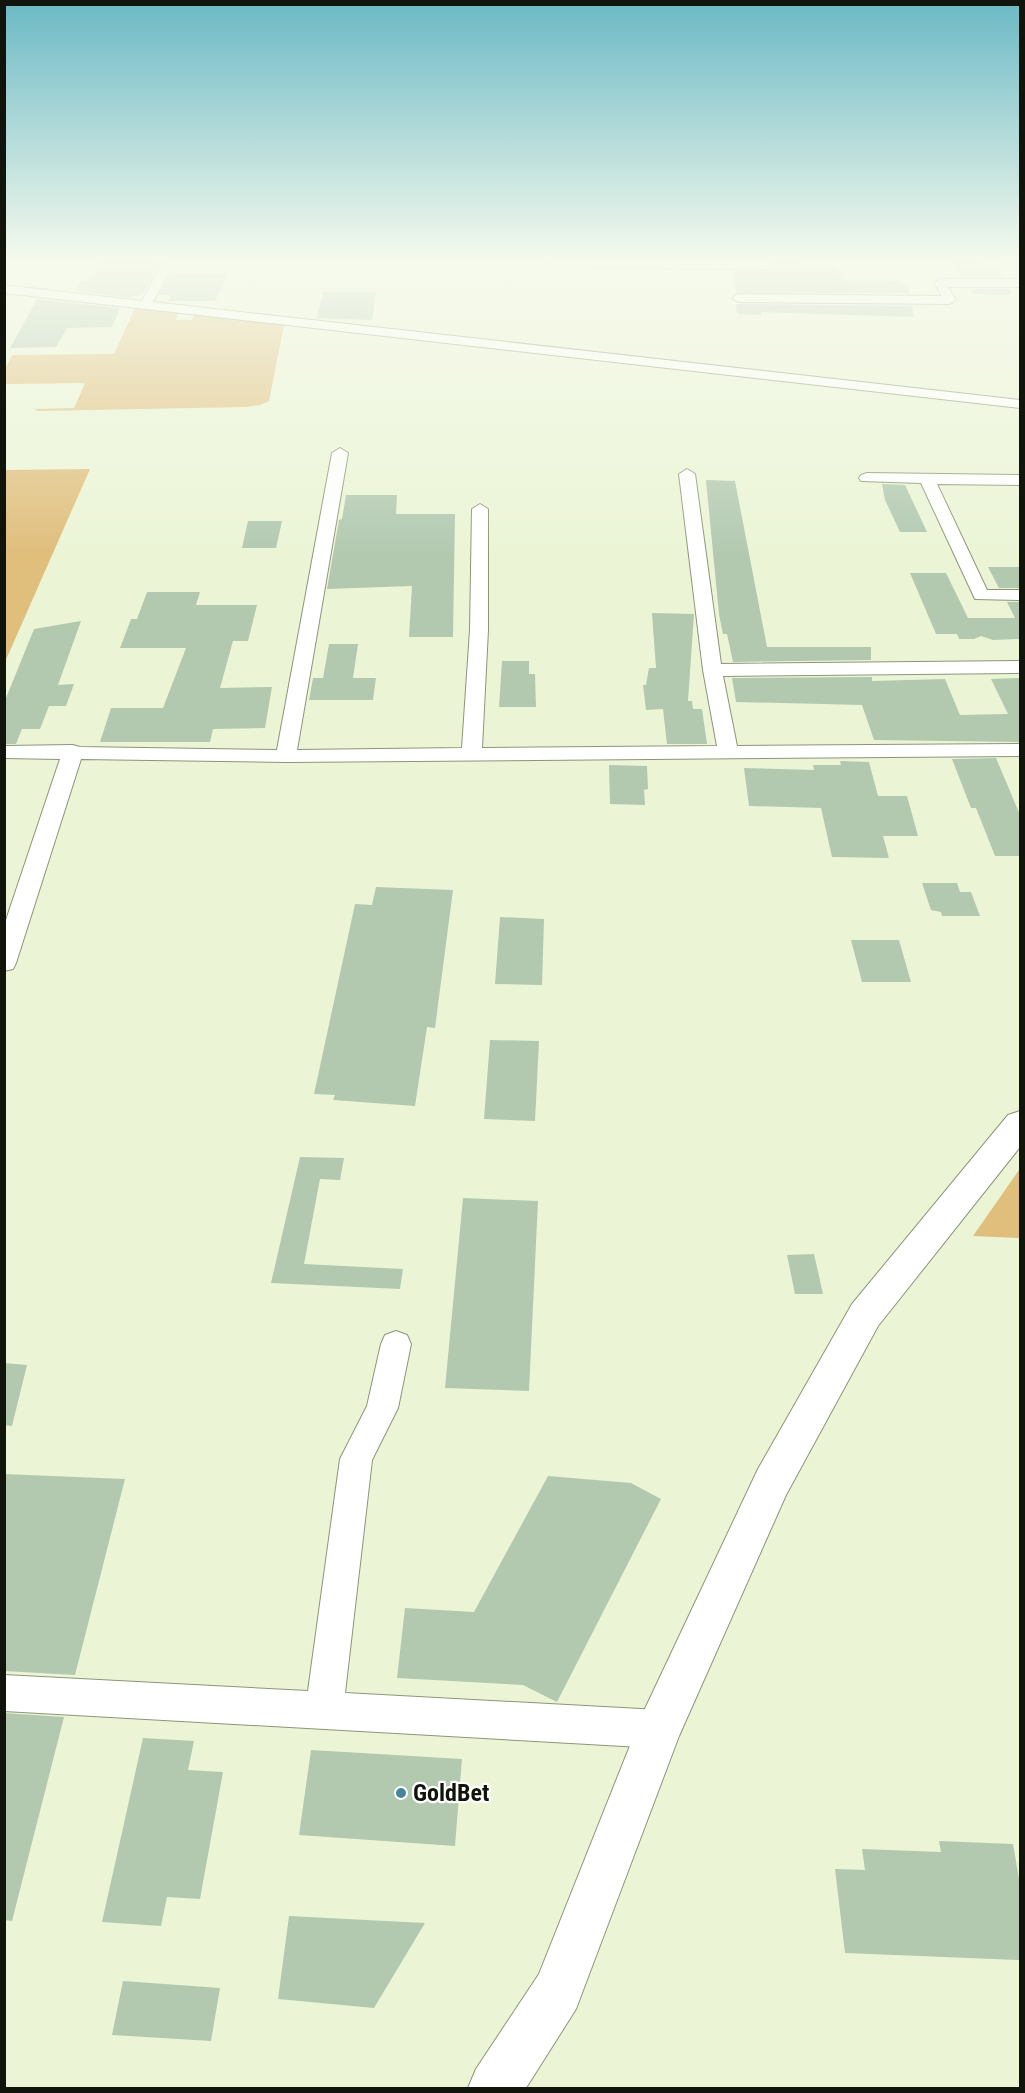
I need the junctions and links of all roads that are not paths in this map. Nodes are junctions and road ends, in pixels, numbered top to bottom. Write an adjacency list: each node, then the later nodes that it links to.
1 (633, 360): 2 (street)
2 (1020, 404)
3 (340, 453): 17 (street)
4 (687, 474): 11 (street)
5 (867, 478): 6 (street)
6 (927, 479): 7 (street); 9 (street)
7 (1020, 480)
8 (480, 509): 16 (street)
9 (1020, 595)
10 (1020, 667): 11 (street)
11 (712, 670): 13 (street)
12 (1020, 750): 13 (street)
13 (728, 751): 16 (street)
14 (4, 752): 15 (street)
15 (73, 752): 17 (street); 18 (street)
16 (472, 754): 17 (street)
17 (286, 756)
18 (4, 963)
19 (1020, 1124): 23 (street)
20 (396, 1344): 22 (street)
21 (4, 1693): 22 (street)
22 (324, 1710): 23 (street)
23 (659, 1729): 24 (street)
24 (495, 2088)

